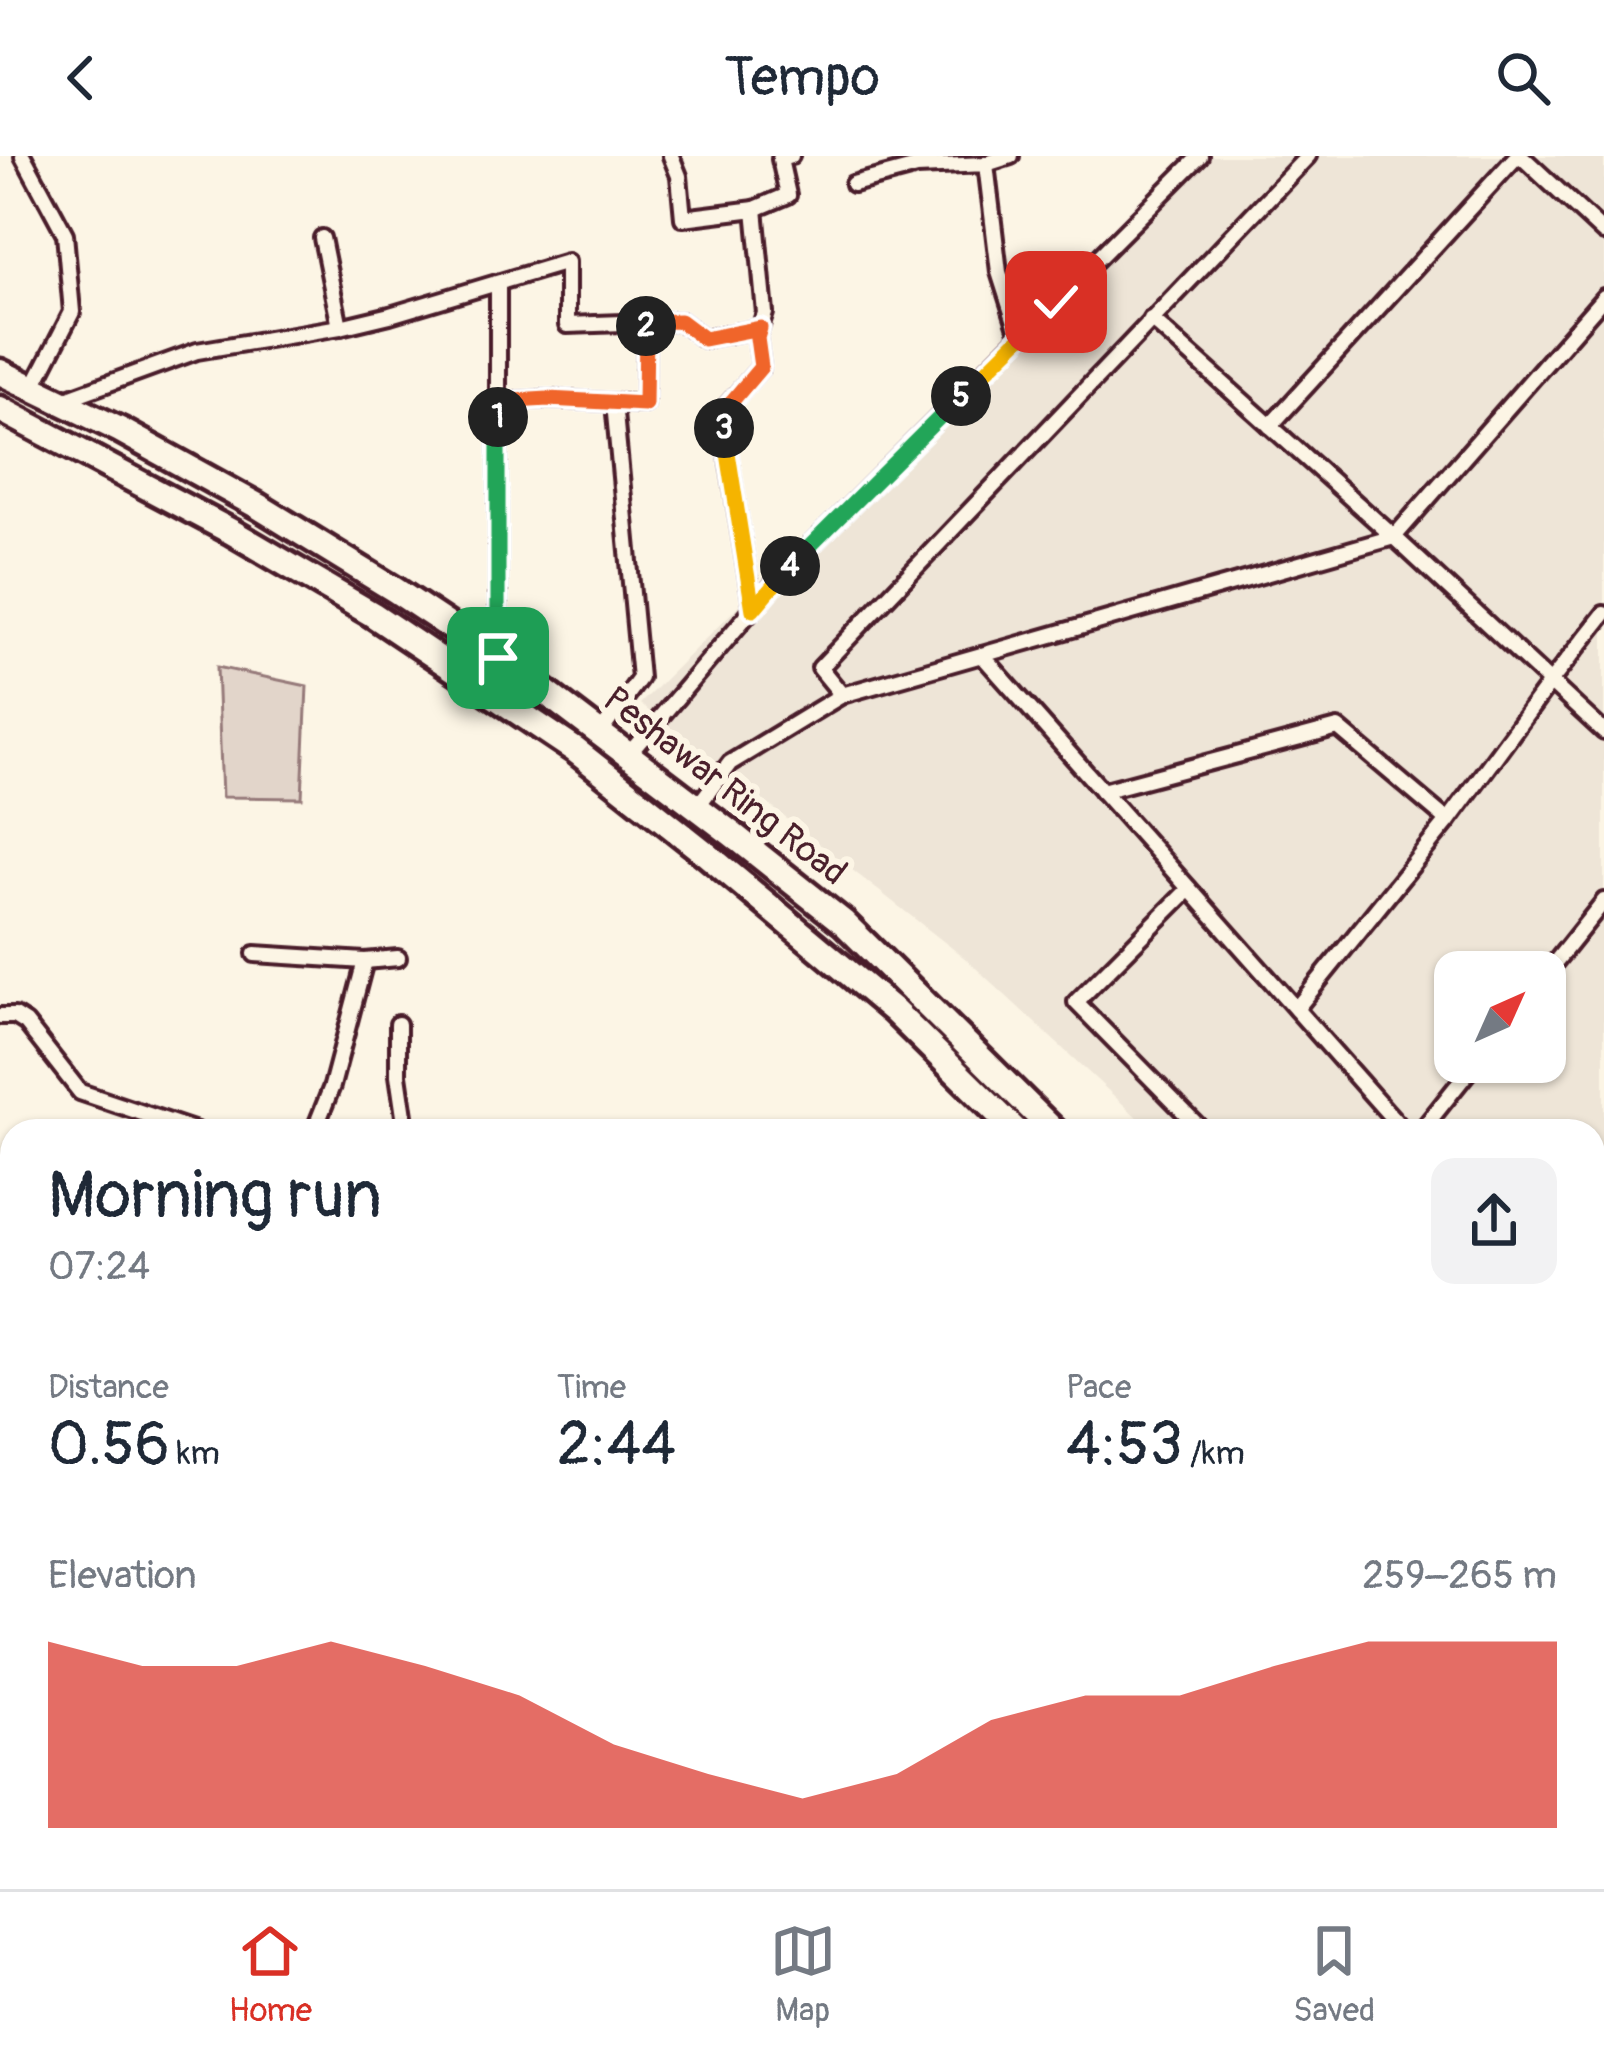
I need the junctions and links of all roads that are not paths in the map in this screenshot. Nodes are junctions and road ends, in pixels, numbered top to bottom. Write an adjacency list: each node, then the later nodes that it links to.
1 (23, 156): 22 (street)
2 (671, 156): 11 (street)
3 (791, 156): 11 (street)
4 (1011, 156): 9 (street)
5 (1200, 156): 20 (street)
6 (1308, 156): 16 (street)
7 (1519, 156): 12 (street); 27 (street)
8 (915, 162): 9 (street); 10 (street)
9 (986, 164): 20 (street)
10 (853, 184)
11 (754, 209): 19 (street)
12 (1604, 233)
13 (322, 238): 18 (street)
14 (498, 283): 17 (street); 18 (street); 24 (street)
15 (1604, 297): 28 (street)
16 (1151, 319): 27 (street); 34 (street)
17 (646, 322): 19 (street); 25 (street)
18 (340, 327): 23 (street)
19 (760, 328): 29 (street)
20 (1020, 338): 29 (street)
21 (0, 371): 22 (highway, Peshawar Ring Road)
22 (33, 388): 23 (highway, Peshawar Ring Road)
23 (60, 401): 32 (highway, Peshawar Ring Road)
24 (498, 402): 25 (street); 32 (street)
25 (614, 403): 36 (street)
26 (0, 410): 55 (highway, Peshawar Ring Road)
27 (1270, 426): 28 (street)
28 (1394, 537): 31 (street); 33 (street)
29 (753, 610): 37 (street)
30 (1604, 614): 33 (street)
31 (982, 655): 34 (street); 38 (street)
32 (498, 658): 36 (highway, Peshawar Ring Road)
33 (1551, 681): 35 (street); 40 (street)
34 (842, 695): 39 (street)
35 (1604, 732)
36 (600, 734): 37 (highway, Peshawar Ring Road)
37 (628, 755): 39 (highway, Peshawar Ring Road)
38 (1102, 791): 40 (street); 41 (street)
39 (697, 807): 51 (highway, Peshawar Ring Road)
40 (1448, 820): 47 (street)
41 (1189, 889): 47 (street); 58 (street)
42 (1604, 901): 43 (street)
43 (1564, 951)
44 (254, 954): 46 (street)
45 (398, 958): 46 (street)
46 (364, 961): 53 (street)
47 (1296, 1010): 59 (street)
48 (0, 1016): 52 (street)
49 (398, 1024): 54 (street)
50 (1459, 1083): 60 (street)
51 (1029, 1107): 56 (highway, Peshawar Ring Road); 57 (highway)
52 (160, 1119)
53 (319, 1119)
54 (404, 1119)
55 (1004, 1119)
56 (1042, 1119)
57 (1056, 1119)
58 (1191, 1119)
59 (1393, 1119)
60 (1431, 1119)

